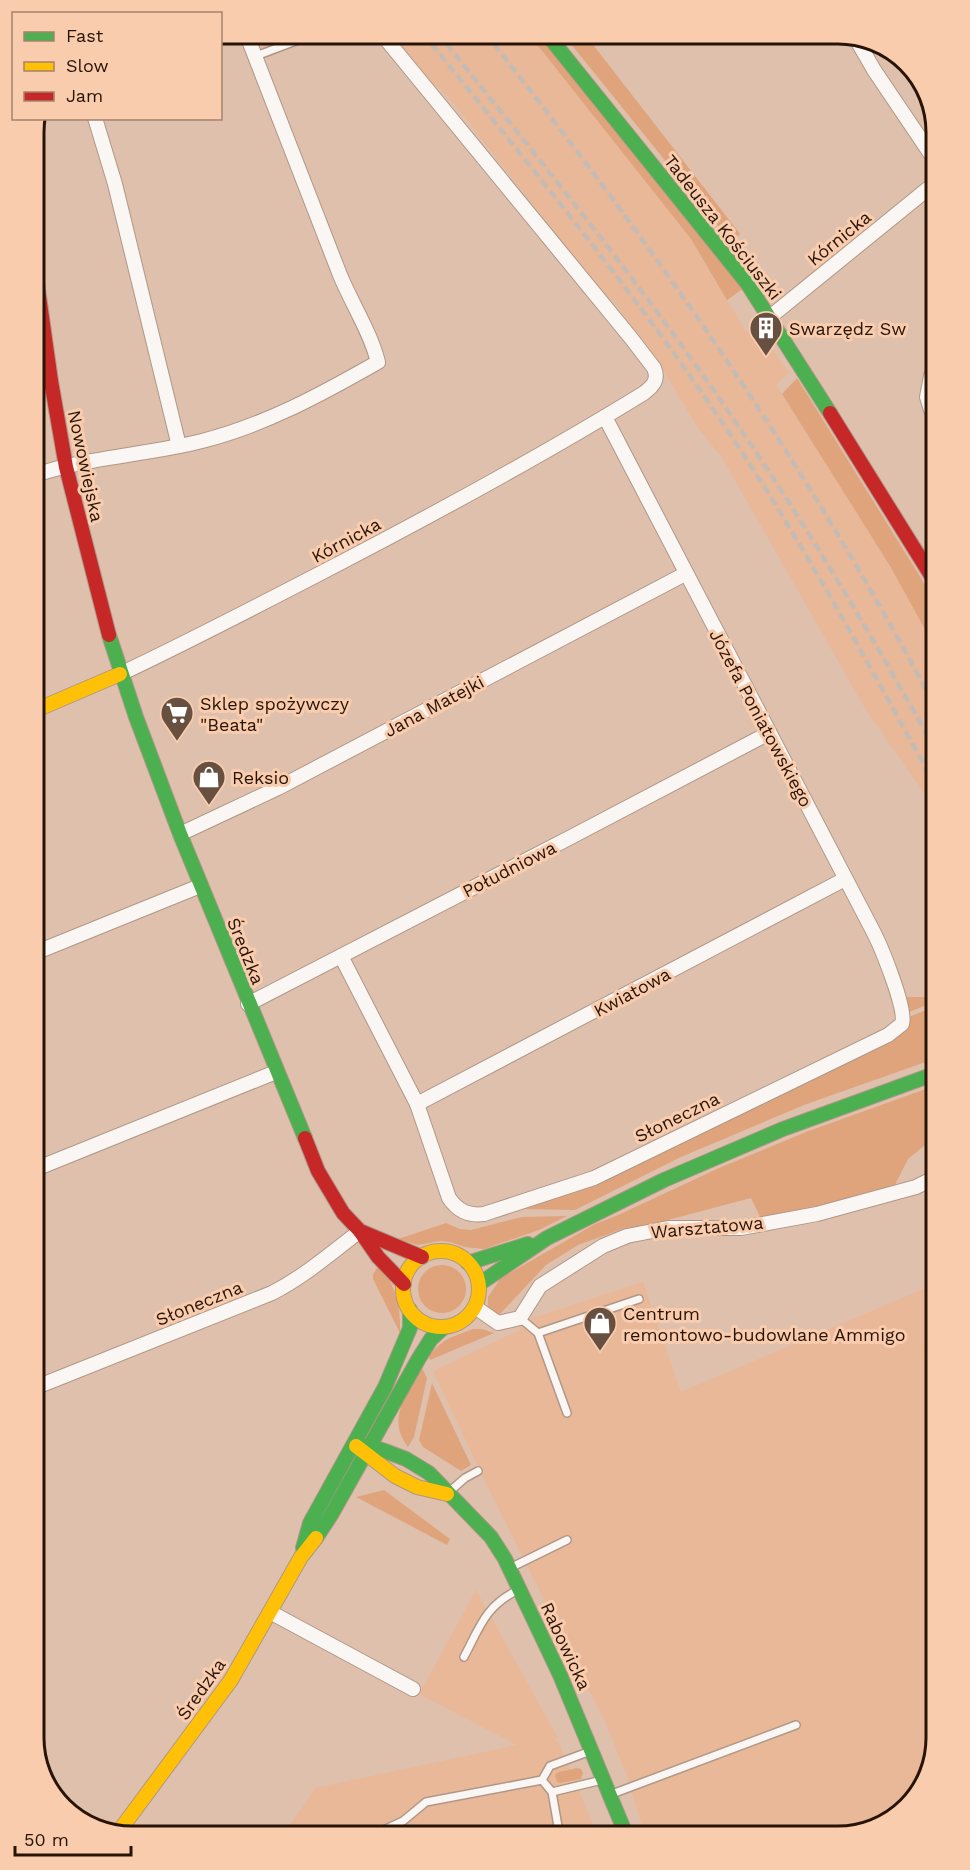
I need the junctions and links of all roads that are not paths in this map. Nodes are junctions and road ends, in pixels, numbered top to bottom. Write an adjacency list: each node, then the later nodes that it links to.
1 (251, 44): 6 (street)
2 (288, 44): 6 (lane)
3 (390, 44): 12 (street, Kórnicka)
4 (555, 44): 10 (street, Tadeusza Kościuszki)
5 (860, 46): 8 (street)
6 (256, 57): 13 (street)
7 (96, 120): 13 (street)
8 (926, 147)
9 (926, 190): 10 (street, Kórnicka)
10 (770, 317): 16 (street, Tadeusza Kościuszki)
11 (44, 334): 14 (street, Nowowiejska)
12 (605, 417): 17 (street, Józefa Poniatowskiego); 18 (street, Kórnicka)
13 (179, 446): 14 (street)
14 (66, 467): 15 (street); 18 (street, Nowowiejska)
15 (44, 473)
16 (926, 568)
17 (686, 574): 20 (street, Józefa Poniatowskiego); 21 (street, Jana Matejki)
18 (120, 674): 19 (street, Kórnicka); 21 (street, Średzka)
19 (44, 707)
20 (769, 733): 22 (street, Józefa Poniatowskiego); 25 (street, Południowa)
21 (180, 834): 23 (street, Średzka)
22 (845, 879): 27 (street, Józefa Poniatowskiego); 30 (street, Kwiatowa)
23 (200, 886): 24 (street); 26 (street, Średzka)
24 (44, 949)
25 (341, 956): 26 (street, Południowa); 30 (street)
26 (249, 1004): 28 (street, Średzka)
27 (902, 1024): 30 (street, Słoneczna)
28 (276, 1072): 31 (street); 33 (street, Średzka)
29 (926, 1077): 34 (street)
30 (417, 1104)
31 (44, 1166)
32 (926, 1182): 42 (street, Warsztatowa)
33 (360, 1231): 35 (street, Średzka); 37 (street, Średzka); 45 (street, Słoneczna)
34 (548, 1238): 36 (street); 38 (street)
35 (422, 1257): 36 (street); 37 (street)
36 (468, 1263): 38 (street)
37 (404, 1284): 41 (street)
38 (479, 1284): 40 (street)
39 (639, 1299): 44 (lane)
40 (475, 1306): 42 (street); 43 (street)
41 (410, 1310): 43 (street); 48 (street, Średzka)
42 (520, 1318): 44 (lane)
43 (444, 1327): 47 (street, Średzka)
44 (538, 1333): 46 (lane)
45 (44, 1384)
46 (567, 1413)
47 (384, 1421): 49 (street, Średzka); 50 (street, Rabowicka)
48 (354, 1445): 49 (street, Rabowicka); 54 (street, Średzka)
49 (368, 1449): 50 (street, Rabowicka); 52 (street, Rabowicka); 54 (street, Średzka)
50 (406, 1459): 52 (street, Rabowicka)
51 (478, 1471): 52 (lane)
52 (447, 1494): 55 (street, Rabowicka)
53 (567, 1540): 55 (lane)
54 (301, 1557): 57 (street, Średzka)
55 (510, 1569): 56 (street, Rabowicka)
56 (520, 1589): 58 (lane); 61 (street, Rabowicka)
57 (270, 1612): 59 (street); 66 (street, Średzka)
58 (464, 1657)
59 (414, 1689)
60 (796, 1725): 65 (lane)
61 (591, 1751): 62 (lane); 63 (street, Rabowicka)
62 (542, 1780): 64 (lane); 67 (lane)
63 (603, 1780): 64 (lane); 65 (street, Rabowicka)
64 (552, 1792): 68 (lane)
65 (610, 1795): 69 (street, Rabowicka)
66 (123, 1826)
67 (392, 1826)
68 (558, 1826)
69 (623, 1826)

